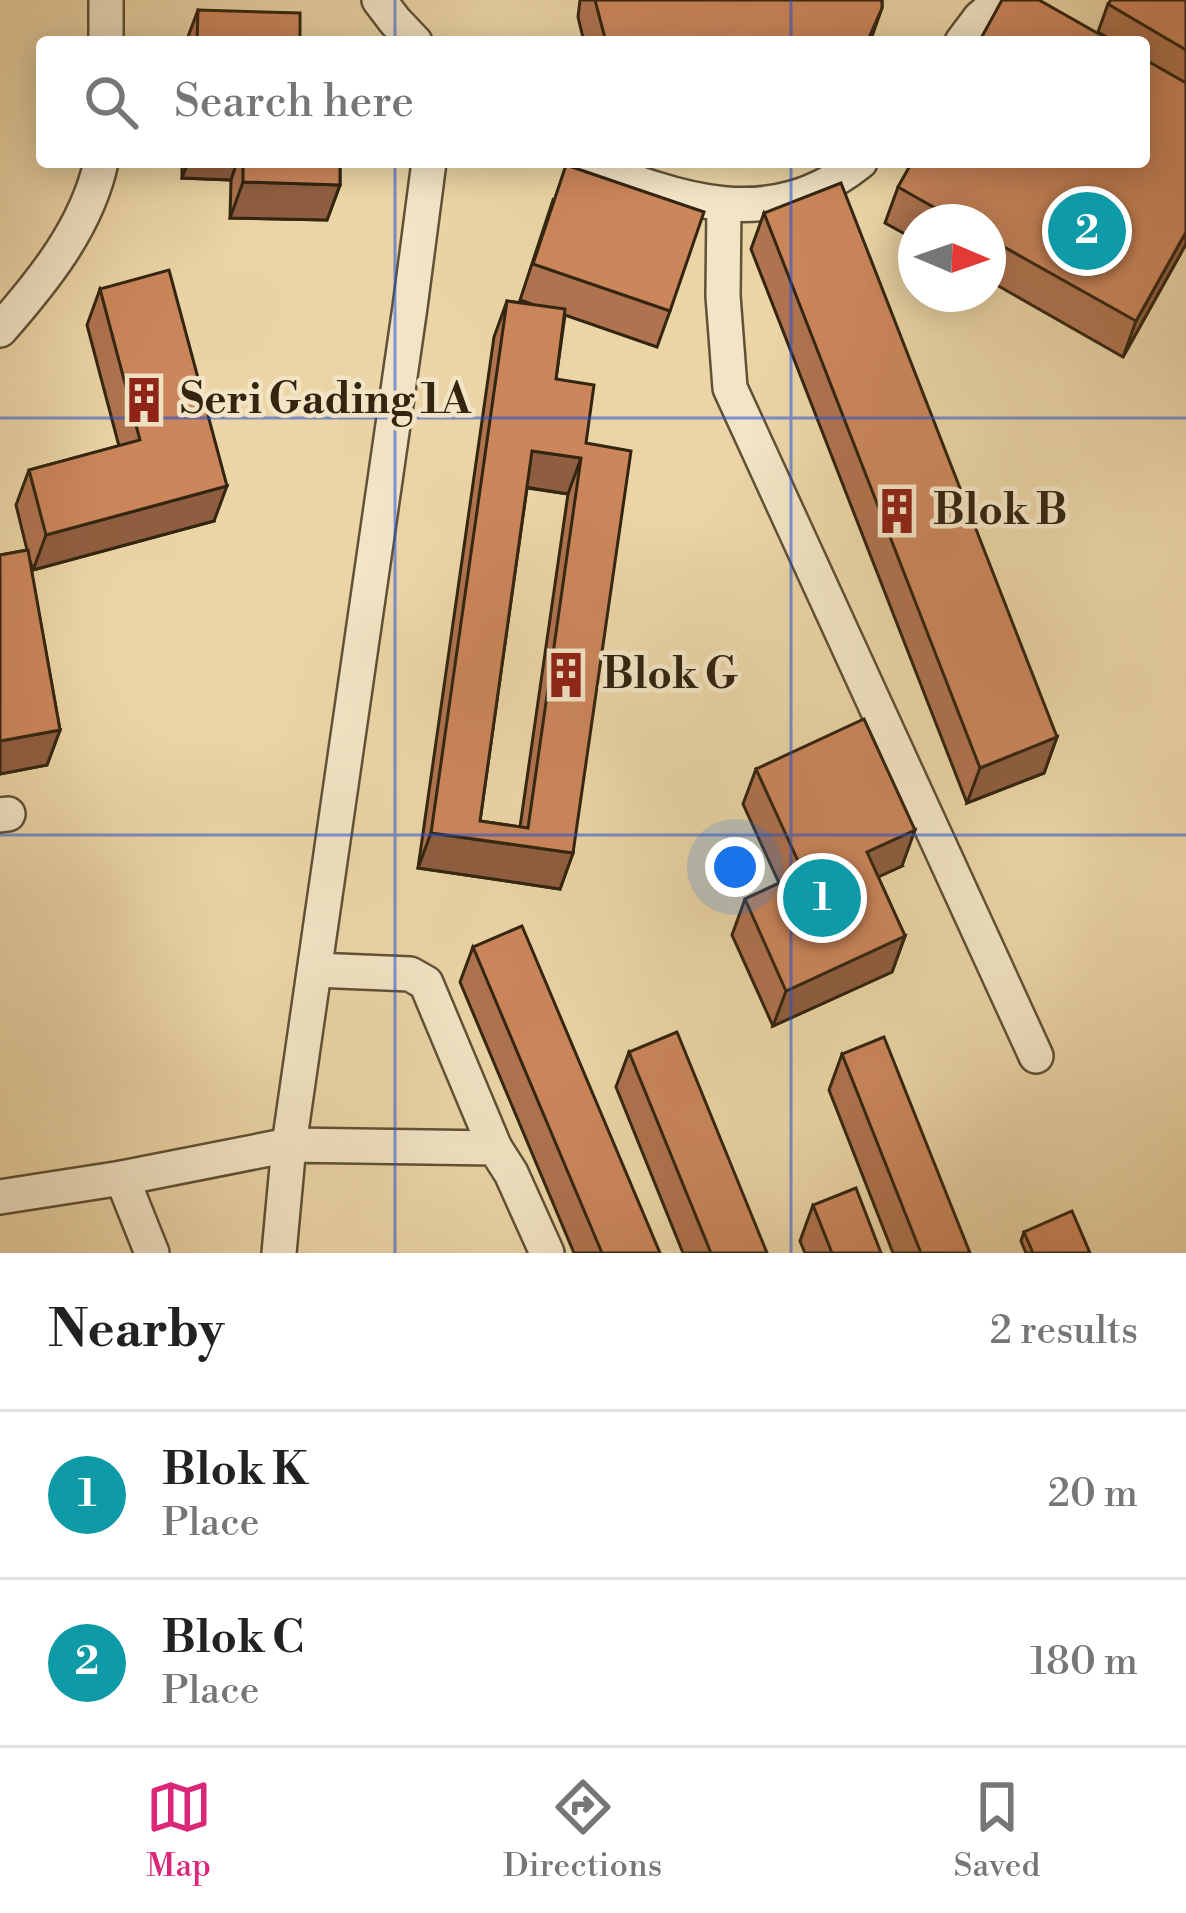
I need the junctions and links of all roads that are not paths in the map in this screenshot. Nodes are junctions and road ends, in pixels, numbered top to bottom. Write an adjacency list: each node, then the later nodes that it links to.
1 (106, 0): 4 (lane)
2 (380, 0): 5 (lane)
3 (1001, 0): 6 (lane)
4 (106, 36)
5 (409, 36)
6 (966, 36)
7 (99, 168): 12 (lane)
8 (428, 168): 13 (lane)
9 (599, 168): 11 (lane)
10 (851, 168): 11 (lane)
11 (724, 206): 14 (lane)
12 (0, 330)
13 (315, 970): 15 (lane); 16 (lane)
14 (1036, 1056)
15 (289, 1145): 16 (lane); 17 (lane); 20 (lane)
16 (496, 1148): 21 (lane)
17 (122, 1178): 18 (lane); 19 (lane)
18 (0, 1197)
19 (152, 1253)
20 (279, 1253)
21 (547, 1253)

